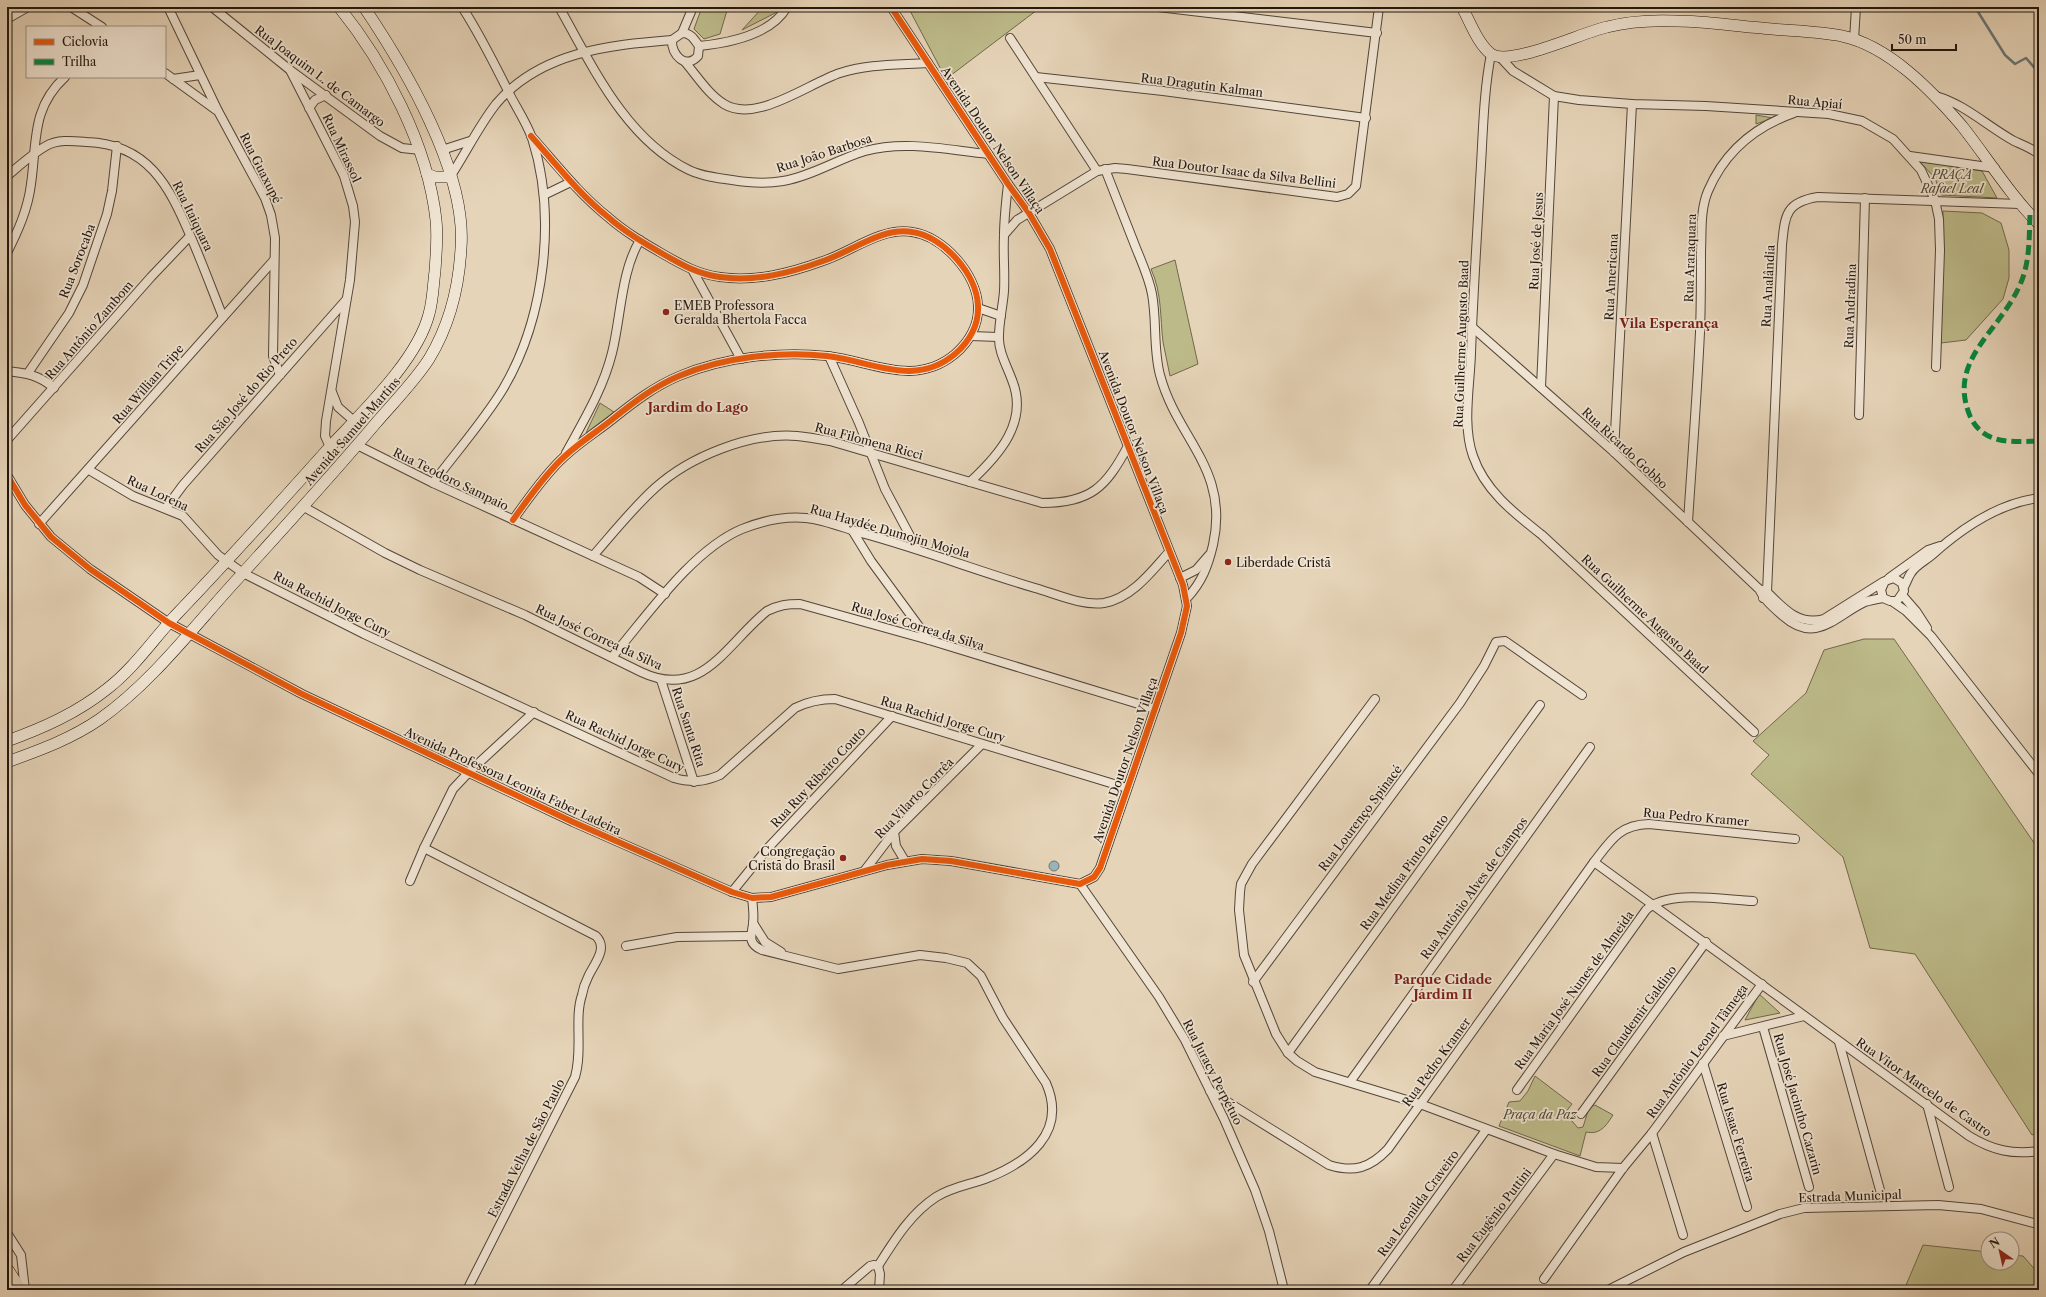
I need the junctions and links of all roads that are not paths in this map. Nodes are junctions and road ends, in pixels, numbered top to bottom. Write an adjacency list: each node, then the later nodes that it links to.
1 (28, 7): 16 (street)
2 (71, 7): 17 (street)
3 (168, 7): 30 (street)
4 (212, 7): 28 (street, Rua Joaquim L. de Camargo)
5 (339, 7): 47 (main road, Avenida Samuel Martins)
6 (364, 7): 48 (main road, Avenida Samuel Martins)
7 (462, 7): 34 (street)
8 (559, 7): 24 (street, Rua João Barbosa)
9 (693, 7): 18 (street)
10 (787, 7): 23 (street)
11 (1158, 7): 19 (street)
12 (1380, 7): 19 (street, Rua Doutor Isaac da Silva Bellini)
13 (1462, 7): 25 (main road)
14 (1856, 7): 22 (street)
15 (893, 8): 27 (street, Avenida Doutor Nelson Villaça)
16 (7, 19)
17 (100, 26)
18 (682, 33): 21 (street); 23 (street)
19 (1377, 33): 42 (street, Rua Doutor Isaac da Silva Bellini)
20 (1010, 38): 31 (street)
21 (672, 40): 24 (street); 26 (street)
22 (1854, 40): 25 (main road); 37 (main road)
23 (699, 46): 26 (street)
24 (584, 51): 34 (street); 50 (street, Rua João Barbosa)
25 (1496, 56): 36 (street, Rua Apiaí); 76 (street, Rua Guilherme Augusto Baad)
26 (685, 62): 27 (street)
27 (928, 63): 50 (street, Avenida Doutor Nelson Villaça)
28 (290, 70): 35 (street, Rua Joaquim L. de Camargo); 39 (street, Rua Mirassol)
29 (166, 74): 33 (street, Rua Guaxupé)
30 (200, 75): 33 (street); 40 (street)
31 (1036, 77): 42 (street, Rua Dragutin Kalman); 54 (street)
32 (64, 78): 49 (street)
33 (173, 79): 40 (street, Rua Guaxupé)
34 (508, 92): 43 (street); 44 (street)
35 (326, 95): 39 (street); 47 (street, Rua Joaquim L. de Camargo)
36 (1554, 96): 38 (street, Rua Apiaí); 85 (street, Rua José de Jesus)
37 (1935, 96): 46 (street); 53 (main road)
38 (1632, 104): 41 (street, Rua Apiaí); 96 (street, Rua Americana)
39 (309, 108): 72 (street, Rua Mirassol)
40 (218, 111): 70 (street, Rua Guaxupé)
41 (1798, 112): 52 (street, Rua Apiaí); 107 (street, Rua Araraquara)
42 (1366, 118): 54 (street, Rua Doutor Isaac da Silva Bellini)
43 (531, 136): 58 (street); 60 (street)
44 (470, 141): 48 (street); 57 (street)
45 (117, 146): 49 (street, Rua Itaiquara); 67 (street, Rua Itaiquara); 83 (street, Rua Sorocaba)
46 (2036, 147): 51 (street)
47 (420, 150): 48 (main road); 55 (main road, Avenida Samuel Martins)
48 (442, 150): 57 (main road, Avenida Samuel Martins)
49 (33, 154): 56 (street, Rua Itaiquara); 69 (street)
50 (988, 154): 59 (street, Avenida Doutor Nelson Villaça)
51 (2039, 154)
52 (1910, 156): 53 (street); 62 (street, Rua Apiaí)
53 (1995, 168): 63 (main road)
54 (1101, 170): 64 (street); 112 (street)
55 (427, 174): 57 (main road); 89 (main road, Avenida Samuel Martins)
56 (7, 176)
57 (450, 177): 90 (main road, Avenida Samuel Martins)
58 (571, 182): 60 (street); 68 (street)
59 (1008, 184): 64 (street, Avenida Doutor Nelson Villaça); 66 (street)
60 (544, 195): 102 (street)
61 (1865, 198): 62 (street, Rua Analândia); 88 (street, Rua Andradina); 121 (street, Rua Analândia)
62 (1935, 200): 63 (street, Rua Analândia); 81 (street, Rua Apiaí)
63 (2020, 204): 65 (main road)
64 (1029, 213): 66 (street); 93 (street, Avenida Doutor Nelson Villaça)
65 (2039, 224)
66 (1004, 235): 74 (street)
67 (190, 236): 75 (street, Rua Itaiquara); 86 (street, Rua Antônio Zambom)
68 (640, 240): 71 (street); 98 (street)
69 (7, 253)
70 (274, 260): 75 (street, Rua Willian Tripe); 84 (street, Rua Guaxupé)
71 (693, 270): 73 (street); 80 (street)
72 (346, 300): 84 (street, Rua São José do Rio Preto); 87 (street, Rua Mirassol)
73 (978, 308): 74 (street); 77 (street)
74 (1002, 316): 78 (street)
75 (223, 317): 99 (street, Rua Willian Tripe)
76 (1472, 327): 85 (street, Rua Ricardo Gobbo); 139 (street, Rua Guilherme Augusto Baad)
77 (971, 336): 78 (street); 79 (street)
78 (998, 337): 101 (street)
79 (829, 356): 80 (street); 95 (street)
80 (741, 359): 98 (street)
81 (1936, 367)
82 (7, 371): 83 (street)
83 (28, 373): 86 (street)
84 (280, 375): 105 (street, Rua São José do Rio Preto)
85 (1541, 387): 96 (street, Rua Ricardo Gobbo)
86 (54, 388): 91 (street, Rua Antônio Zambom)
87 (332, 391): 89 (street); 94 (street, Rua Mirassol)
88 (1859, 415)
89 (354, 421): 90 (main road); 94 (main road, Avenida Samuel Martins)
90 (368, 432): 92 (main road, Avenida Samuel Martins)
91 (7, 440)
92 (357, 445): 97 (main road, Avenida Samuel Martins); 102 (street, Rua Teodoro Sampaio)
93 (1128, 446): 101 (street, Rua Filomena Ricci); 113 (street, Avenida Doutor Nelson Villaça)
94 (330, 447): 97 (main road); 115 (main road, Avenida Samuel Martins)
95 (870, 452): 101 (street, Rua Filomena Ricci); 111 (street); 114 (street, Rua Filomena Ricci)
96 (1614, 452): 107 (street, Rua Ricardo Gobbo)
97 (348, 456): 104 (main road, Avenida Samuel Martins)
98 (564, 456): 106 (street)
99 (89, 470): 105 (street, Rua Lorena); 108 (street, Rua Willian Tripe)
100 (7, 475): 108 (street, Avenida Professora Leonita Faber Ladeira)
101 (970, 482)
102 (433, 483): 106 (street, Rua Teodoro Sampaio)
103 (2039, 498): 110 (street)
104 (304, 507): 116 (main road, Avenida Samuel Martins); 131 (street, Rua José Correa da Silva)
105 (166, 508): 115 (street, Rua Lorena)
106 (513, 520): 114 (street, Rua Teodoro Sampaio)
107 (1688, 522): 121 (street, Rua Ricardo Gobbo)
108 (39, 524): 126 (street, Avenida Professora Leonita Faber Ladeira)
109 (852, 530): 111 (street, Rua Haydée Dumojin Mojola); 120 (street, Rua Haydée Dumojin Mojola); 130 (street)
110 (1942, 545): 118 (street); 119 (street)
111 (917, 549): 113 (street, Rua Haydée Dumojin Mojola)
112 (1211, 551): 117 (street); 123 (street)
113 (1169, 552): 117 (street, Avenida Doutor Nelson Villaça)
114 (593, 556): 120 (street, Rua Teodoro Sampaio)
115 (227, 562): 116 (street, Rua Rachid Jorge Cury); 126 (main road, Avenida Samuel Martins)
116 (243, 572): 128 (main road, Avenida Samuel Martins); 137 (street, Rua Rachid Jorge Cury)
117 (1180, 578): 123 (street, Avenida Doutor Nelson Villaça)
118 (1886, 580): 119 (street); 124 (street); 127 (street)
119 (1904, 587): 122 (street)
120 (665, 594): 131 (street, Rua Haydée Dumojin Mojola)
121 (1765, 595): 127 (street, Rua Ricardo Gobbo)
122 (1903, 596): 125 (street); 129 (street)
123 (1187, 598): 136 (street, Avenida Doutor Nelson Villaça)
124 (1883, 598): 125 (street); 127 (street)
125 (1893, 602): 129 (street)
126 (169, 623): 128 (street, Avenida Professora Leonita Faber Ladeira); 140 (main road, Avenida Samuel Martins)
127 (1817, 624)
128 (188, 633): 143 (main road, Avenida Samuel Martins); 144 (street, Avenida Professora Leonita Faber Ladeira)
129 (1931, 636): 145 (street)
130 (929, 640): 132 (street, Rua José Correa da Silva); 136 (street, Rua José Correa da Silva)
131 (612, 657): 132 (street, Rua José Correa da Silva)
132 (661, 680): 146 (street, Rua Santa Rita)
133 (1582, 695): 165 (street, Rua Lourenço Spinacé)
134 (1375, 699): 165 (street)
135 (1540, 705): 171 (street, Rua Medina Pinto Bento)
136 (1155, 709): 147 (street, Avenida Doutor Nelson Villaça)
137 (534, 712): 144 (street); 146 (street, Rua Rachid Jorge Cury)
138 (892, 716): 141 (street, Rua Rachid Jorge Cury); 146 (street, Rua Rachid Jorge Cury); 156 (street, Rua Ruy Ribeiro Couto)
139 (1754, 732)
140 (7, 741)
141 (982, 744): 147 (street, Rua Rachid Jorge Cury); 148 (street, Rua Vilarto Corrêa)
142 (1590, 747): 173 (street, Rua Antônio Alves de Campos)
143 (7, 762)
144 (469, 772): 150 (street); 156 (street, Avenida Professora Leonita Faber Ladeira)
145 (2039, 774)
146 (694, 782)
147 (1127, 788): 155 (street, Avenida Doutor Nelson Villaça)
148 (894, 832): 151 (street); 153 (street, Rua Vilarto Corrêa)
149 (1795, 839): 152 (street, Rua Pedro Kramer)
150 (424, 848): 154 (street); 194 (street, Estrada Velha de São Paulo)
151 (905, 861): 153 (street, Avenida Professora Leonita Faber Ladeira); 155 (street, Avenida Professora Leonita Faber Ladeira)
152 (1594, 862): 159 (street, Rua Vitor Marcelo de Castro); 176 (street, Rua Pedro Kramer)
153 (865, 870): 157 (street, Avenida Professora Leonita Faber Ladeira)
154 (410, 881)
155 (1080, 884): 175 (street, Rua Juracy Perpétuo)
156 (732, 892): 157 (street, Avenida Professora Leonita Faber Ladeira)
157 (752, 898): 160 (street)
158 (1753, 901): 159 (street)
159 (1652, 904): 162 (street, Rua Vitor Marcelo de Castro); 174 (street, Rua Maria José Nunes de Almeida)
160 (753, 923): 161 (street); 164 (street)
161 (750, 936): 163 (street); 164 (street)
162 (1706, 942): 166 (street, Rua Vitor Marcelo de Castro); 178 (street, Rua Claudemir Galdino)
163 (626, 946)
164 (795, 958): 191 (street)
165 (1253, 982): 171 (street)
166 (1762, 984): 167 (street, Rua Vitor Marcelo de Castro); 169 (street, Rua Antônio Leonel Tâmega)
167 (1804, 1016): 168 (street); 170 (street, Rua Vitor Marcelo de Castro)
168 (1763, 1027): 169 (street); 184 (street, Rua José Jacintho Cazarin)
169 (1723, 1036): 172 (street, Rua Antônio Leonel Tâmega)
170 (1839, 1042): 177 (street, Rua Vitor Marcelo de Castro); 186 (street)
171 (1288, 1053): 173 (street)
172 (1702, 1063): 180 (street, Rua Antônio Leonel Tâmega); 187 (street, Rua Isaac Ferreira)
173 (1350, 1082): 176 (street)
174 (1517, 1090)
175 (1210, 1091): 176 (street, Rua Pedro Kramer); 199 (street, Rua Juracy Perpétuo)
176 (1420, 1104): 179 (street)
177 (1926, 1104): 181 (street, Rua Vitor Marcelo de Castro); 185 (street)
178 (1581, 1114)
179 (1486, 1130): 182 (street); 200 (street, Rua Leonilda Craveiro)
180 (1652, 1133): 183 (street, Rua Antônio Leonel Tâmega); 190 (street, Rua Antônio Leonel Tâmega)
181 (2039, 1150)
182 (1554, 1154): 183 (street); 201 (street, Rua Eugênio Puttini)
183 (1623, 1168): 193 (street, Rua Antônio Leonel Tâmega)
184 (1809, 1187)
185 (1949, 1187)
186 (1880, 1190)
187 (1746, 1207)
188 (2037, 1224): 202 (street, Estrada Municipal)
189 (7, 1233): 196 (street)
190 (1683, 1235)
191 (878, 1266): 197 (street); 198 (street)
192 (7, 1270): 195 (main road)
193 (1544, 1279)
194 (469, 1286)
195 (20, 1290)
196 (25, 1290)
197 (842, 1290)
198 (879, 1290)
199 (1284, 1290)
200 (1370, 1290)
201 (1453, 1290)
202 (1608, 1290)

